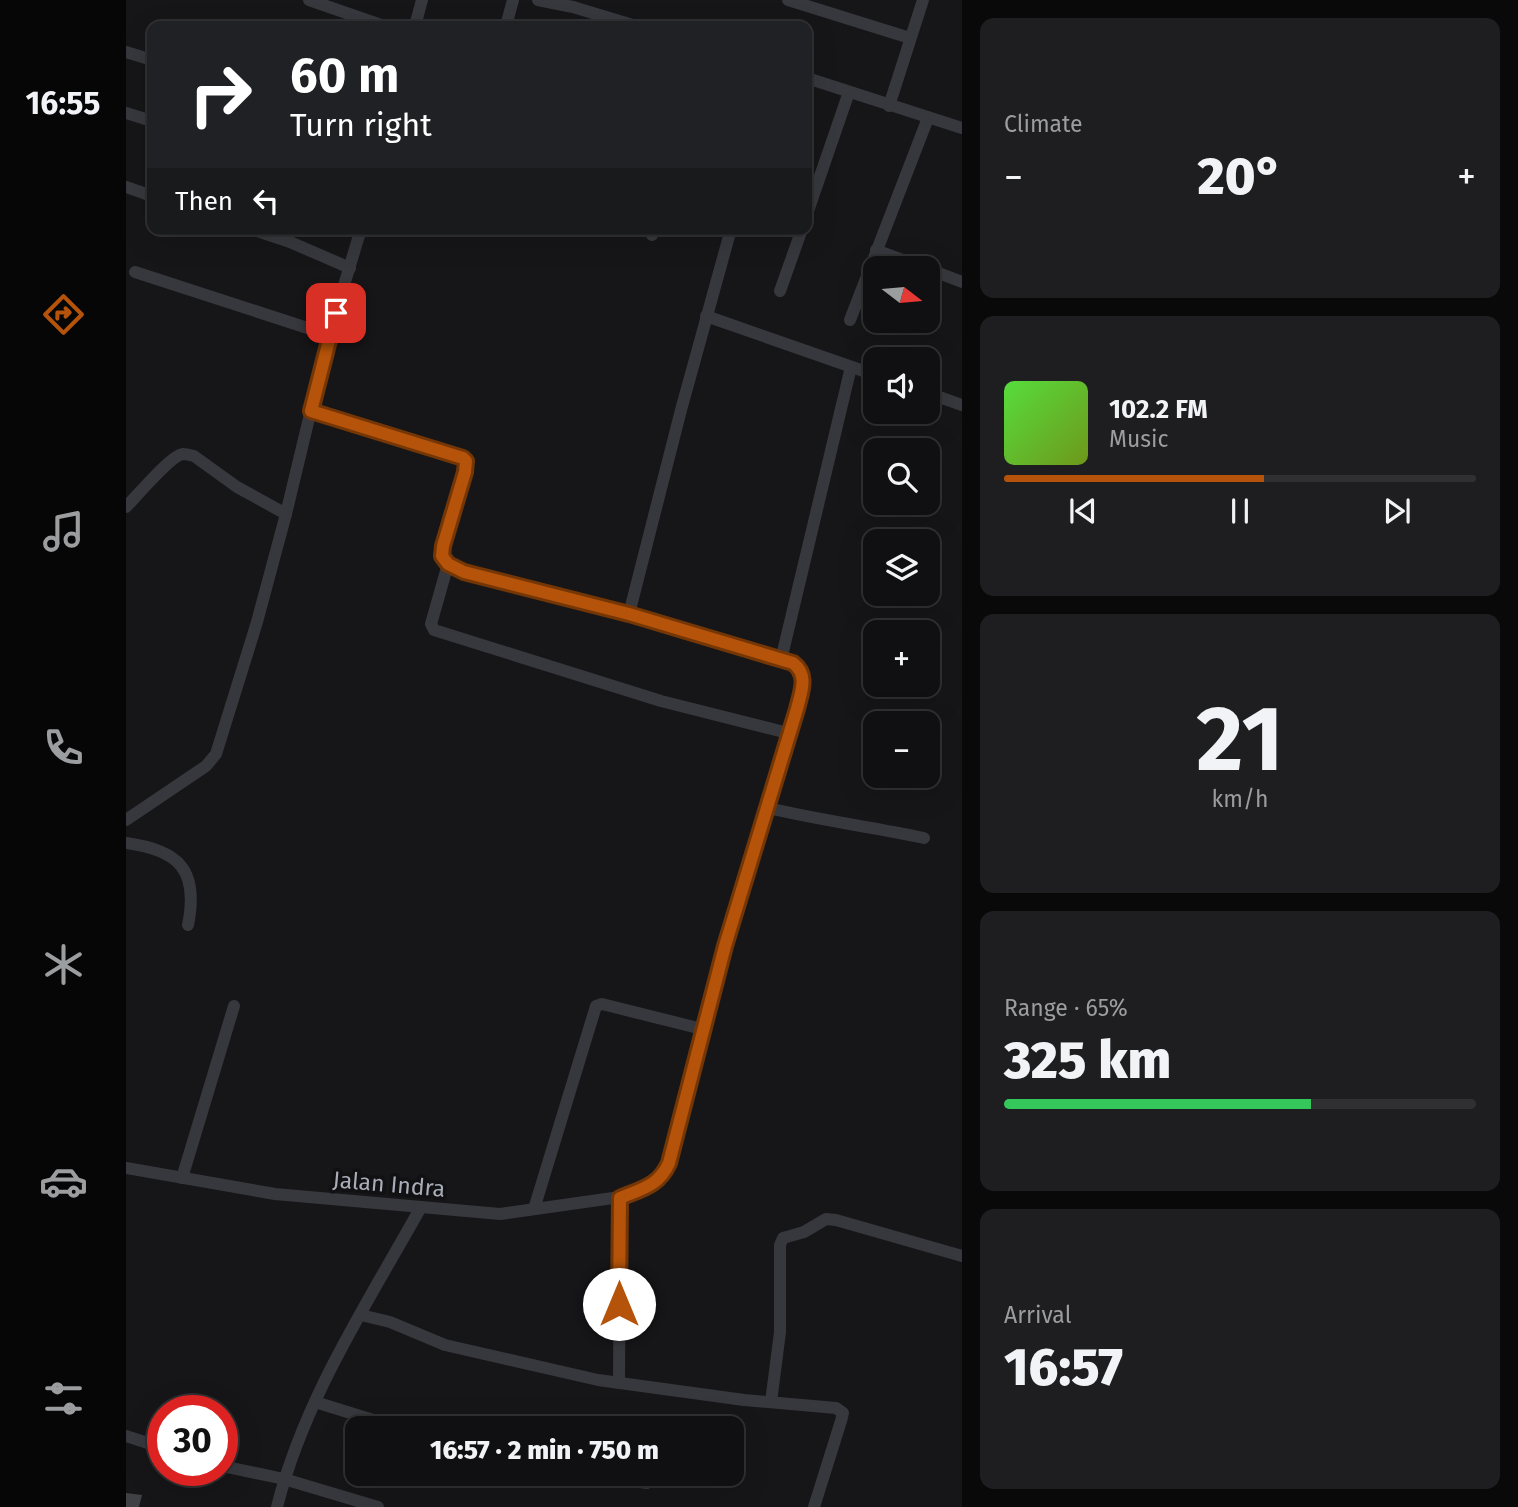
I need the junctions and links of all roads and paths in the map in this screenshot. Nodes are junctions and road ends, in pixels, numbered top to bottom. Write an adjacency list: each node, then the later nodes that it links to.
1 (309, 0): 8 (street)
2 (422, 0): 9 (street)
3 (513, 0): 10 (street)
4 (538, 0): 7 (street)
5 (788, 0): 12 (street)
6 (923, 0): 12 (street)
7 (574, 4): 11 (street)
8 (370, 21)
9 (416, 21)
10 (507, 21)
11 (622, 21)
12 (910, 38): 17 (street)
13 (126, 52): 14 (street)
14 (147, 58)
15 (812, 80): 16 (street)
16 (849, 92): 17 (street); 24 (street)
17 (889, 106): 19 (street)
18 (126, 113): 20 (street)
19 (928, 118): 21 (street); 29 (street)
20 (147, 119)
21 (961, 128)
22 (126, 187): 23 (street)
23 (147, 194)
24 (812, 199)
25 (269, 235): 31 (street)
26 (360, 235): 31 (street)
27 (729, 235): 36 (street)
28 (800, 235): 35 (street)
29 (876, 250): 30 (street); 37 (street)
30 (893, 256)
31 (350, 268): 38 (street)
32 (135, 272): 38 (street)
33 (940, 274): 34 (street)
34 (961, 282)
35 (780, 292)
36 (706, 316): 39 (street); 47 (street)
37 (850, 320)
38 (329, 335): 43 (street)
39 (851, 367): 40 (street); 48 (street)
40 (863, 371)
41 (940, 397): 42 (street)
42 (961, 405)
43 (311, 411): 45 (street); 46 (street)
44 (126, 507): 45 (street)
45 (286, 514): 51 (street)
46 (448, 564): 47 (street); 49 (street)
47 (629, 614): 48 (street)
48 (781, 660): 49 (street)
49 (788, 733): 50 (street)
50 (768, 808): 52 (street); 56 (street)
51 (126, 820)
52 (924, 838)
53 (126, 843): 54 (street)
54 (188, 925)
55 (234, 1006): 58 (street)
56 (702, 1029): 59 (street, Jalan Indra); 61 (street)
57 (126, 1168): 58 (street, Jalan Indra)
58 (182, 1178): 60 (street, Jalan Indra)
59 (620, 1198): 61 (street, Jalan Indra); 64 (street)
60 (421, 1207): 61 (street, Jalan Indra); 63 (street)
61 (534, 1209)
62 (961, 1256): 66 (street)
63 (361, 1315): 64 (street); 65 (street)
64 (619, 1383): 66 (street)
65 (315, 1402): 67 (street); 71 (street)
66 (771, 1402): 74 (street)
67 (360, 1416)
68 (126, 1436): 69 (street)
69 (147, 1443)
70 (238, 1471): 71 (street)
71 (284, 1479): 72 (street); 73 (street)
72 (277, 1507)
73 (378, 1507)
74 (814, 1507)

